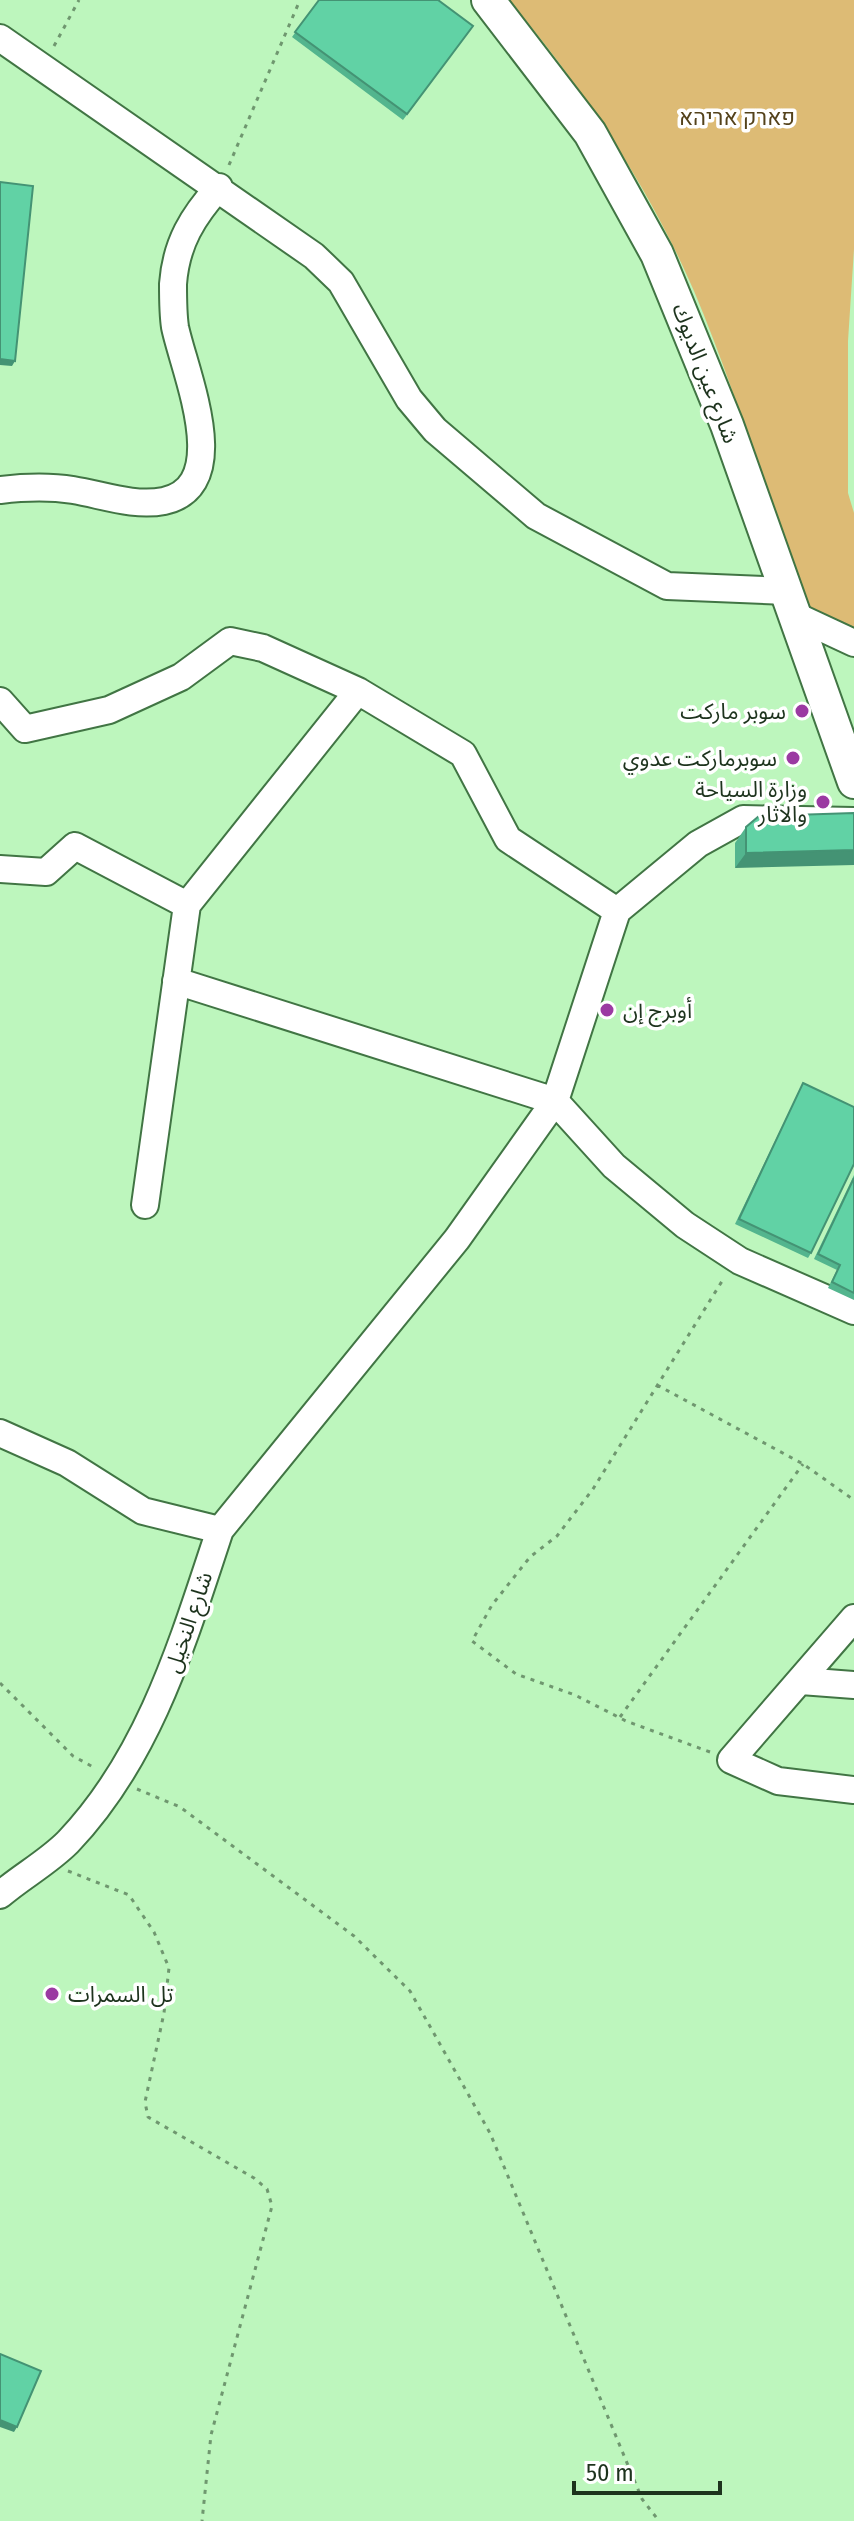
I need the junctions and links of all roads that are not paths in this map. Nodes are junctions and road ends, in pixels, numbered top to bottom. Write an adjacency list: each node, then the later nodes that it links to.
1 (488, 0): 5 (main road, شارع عين الديوك)
2 (0, 38): 3 (street)
3 (219, 187): 4 (street); 5 (street)
4 (0, 490)
5 (792, 603): 6 (street); 9 (main road, شارع عين الديوك)
6 (854, 643)
7 (358, 691): 8 (street); 12 (street); 13 (street)
8 (0, 701)
9 (854, 782)
10 (854, 821): 13 (street)
11 (0, 869): 12 (street)
12 (187, 905): 14 (street)
13 (617, 911): 15 (street)
14 (176, 981): 15 (street); 16 (street)
15 (555, 1101): 17 (street); 19 (street)
16 (145, 1205)
17 (854, 1311)
18 (0, 1433): 19 (street)
19 (220, 1530): 24 (street, شارع النخيل)
20 (854, 1618): 21 (street)
21 (801, 1681): 22 (street); 23 (street)
22 (854, 1685)
23 (854, 1790)
24 (0, 1895)

